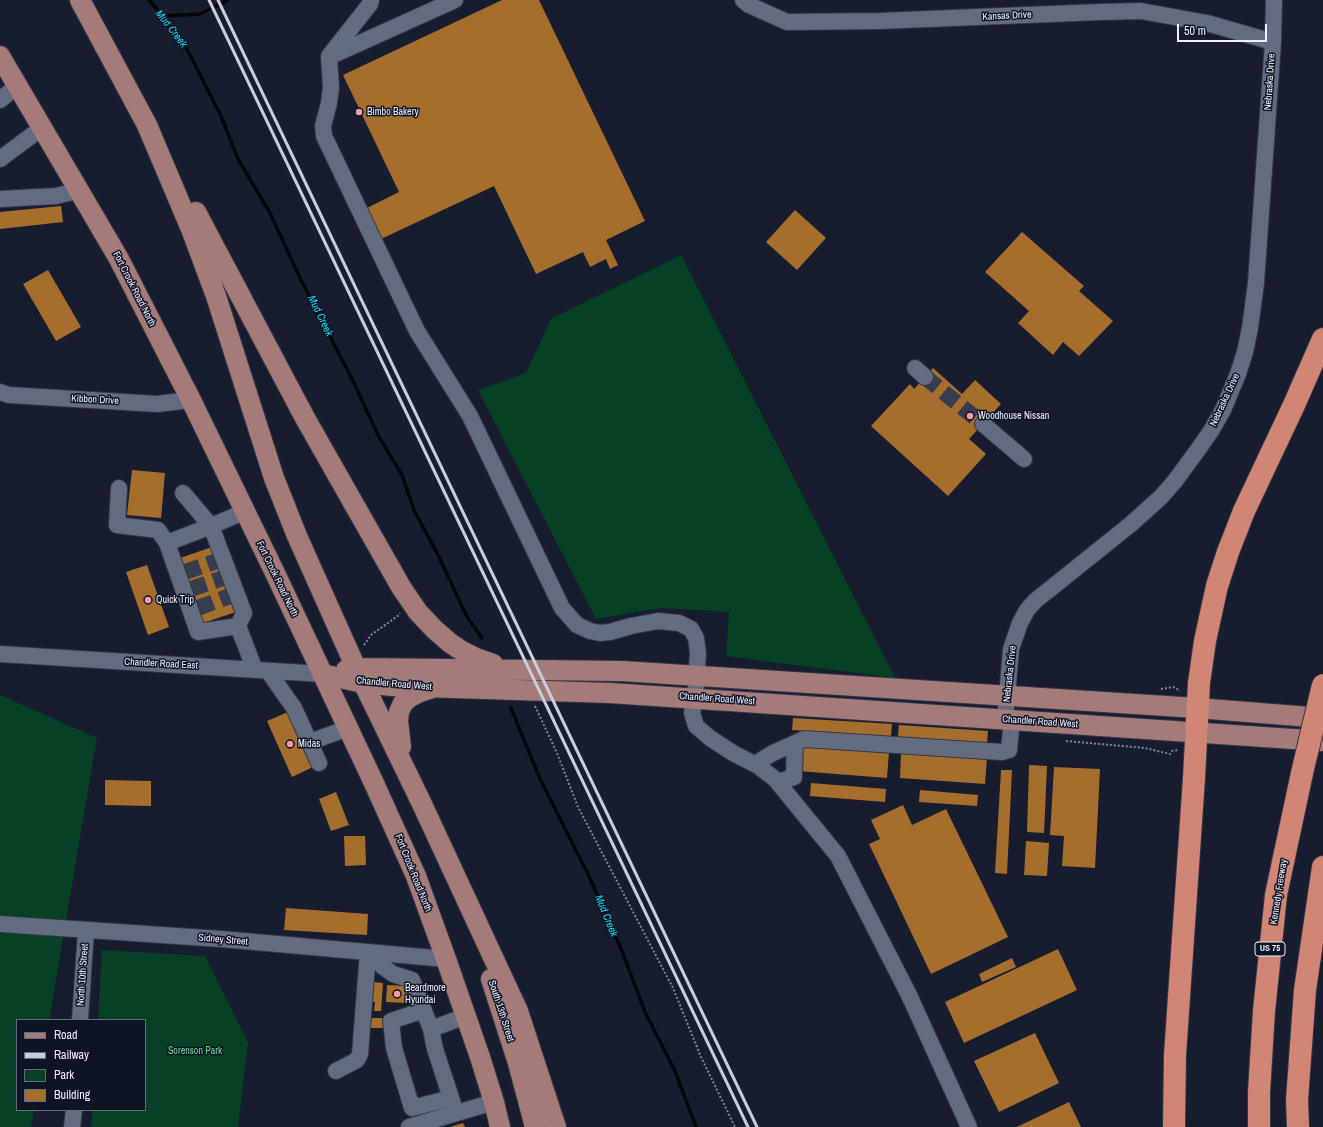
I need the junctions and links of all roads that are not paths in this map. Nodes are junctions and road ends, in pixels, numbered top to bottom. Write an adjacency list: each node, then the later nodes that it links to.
1 (80, 0): 11 (main road)
2 (370, 0): 8 (street)
3 (455, 0): 8 (street)
4 (743, 0): 6 (street, Kansas Drive)
5 (1274, 0): 6 (street, Nebraska Drive)
6 (1273, 42): 35 (street, Nebraska Drive)
7 (0, 56): 9 (main road, Fort Crook Road North)
8 (329, 56): 32 (street)
9 (18, 85): 10 (street); 12 (main road, Fort Crook Road North)
10 (0, 100)
11 (147, 125): 28 (main road); 29 (main road)
12 (43, 127): 13 (street); 14 (main road, Fort Crook Road North)
13 (0, 159)
14 (80, 190): 15 (street); 18 (main road, Fort Crook Road North)
15 (0, 199)
16 (1323, 339): 37 (highway)
17 (0, 392): 18 (street, Kibbon Drive)
18 (191, 400): 23 (main road, Fort Crook Road North)
19 (983, 424): 20 (street)
20 (1024, 459)
21 (119, 488): 25 (street)
22 (183, 493): 24 (street)
23 (244, 512): 24 (street); 31 (main road, Fort Crook Road North)
24 (211, 526): 25 (street); 26 (street)
25 (167, 543): 26 (street)
26 (238, 626): 30 (street)
27 (0, 654): 30 (street, Chandler Road East)
28 (357, 669): 29 (main road, Chandler Road West); 31 (main road, Chandler Road West); 34 (main road, Chandler Road West); 47 (main road)
29 (529, 669): 32 (main road, Chandler Road West)
30 (262, 670): 31 (street, Chandler Road East); 43 (street)
31 (322, 674): 40 (main road, Fort Crook Road North)
32 (697, 676): 35 (main road, Chandler Road West); 36 (street)
33 (1323, 685): 70 (highway, Kennedy Freeway / US 75, bridge)
34 (437, 688): 36 (main road, Chandler Road West); 47 (main road)
35 (1007, 697): 37 (main road, Chandler Road West); 39 (street, Nebraska Drive)
36 (695, 698): 39 (main road, Chandler Road West); 46 (street)
37 (1197, 708): 38 (main road, Chandler Road West); 41 (highway)
38 (1323, 718)
39 (1009, 720): 41 (main road, Chandler Road West); 44 (street, Nebraska Drive)
40 (348, 728): 43 (street); 54 (main road, Fort Crook Road North)
41 (1196, 732): 42 (main road, Chandler Road West); 69 (highway)
42 (1323, 740)
43 (310, 742): 45 (street)
44 (796, 743): 46 (street); 48 (street)
45 (319, 763)
46 (755, 764): 48 (street)
47 (406, 771): 50 (main road)
48 (778, 782): 68 (street)
49 (1323, 867): 71 (highway)
50 (464, 896): 66 (main road, South 13th Street); 67 (main road)
51 (0, 924): 52 (street, Sidney Street)
52 (86, 930): 53 (street, Sidney Street); 57 (street, North 10th Street)
53 (374, 953): 54 (street, Sidney Street); 55 (street); 59 (street)
54 (446, 959): 56 (main road, Fort Crook Road North)
55 (424, 1010): 58 (street); 61 (street)
56 (466, 1016): 58 (street); 60 (main road, Fort Crook Road North)
57 (80, 1019)
58 (431, 1028): 61 (street)
59 (336, 1071)
60 (494, 1102): 61 (street); 65 (main road, Fort Crook Road North)
61 (454, 1106): 64 (street)
62 (74, 1111): 63 (street)
63 (72, 1127)
64 (410, 1127)
65 (500, 1127)
66 (535, 1127)
67 (556, 1127)
68 (969, 1127)
69 (1174, 1127)
70 (1259, 1127)
71 (1298, 1127)

